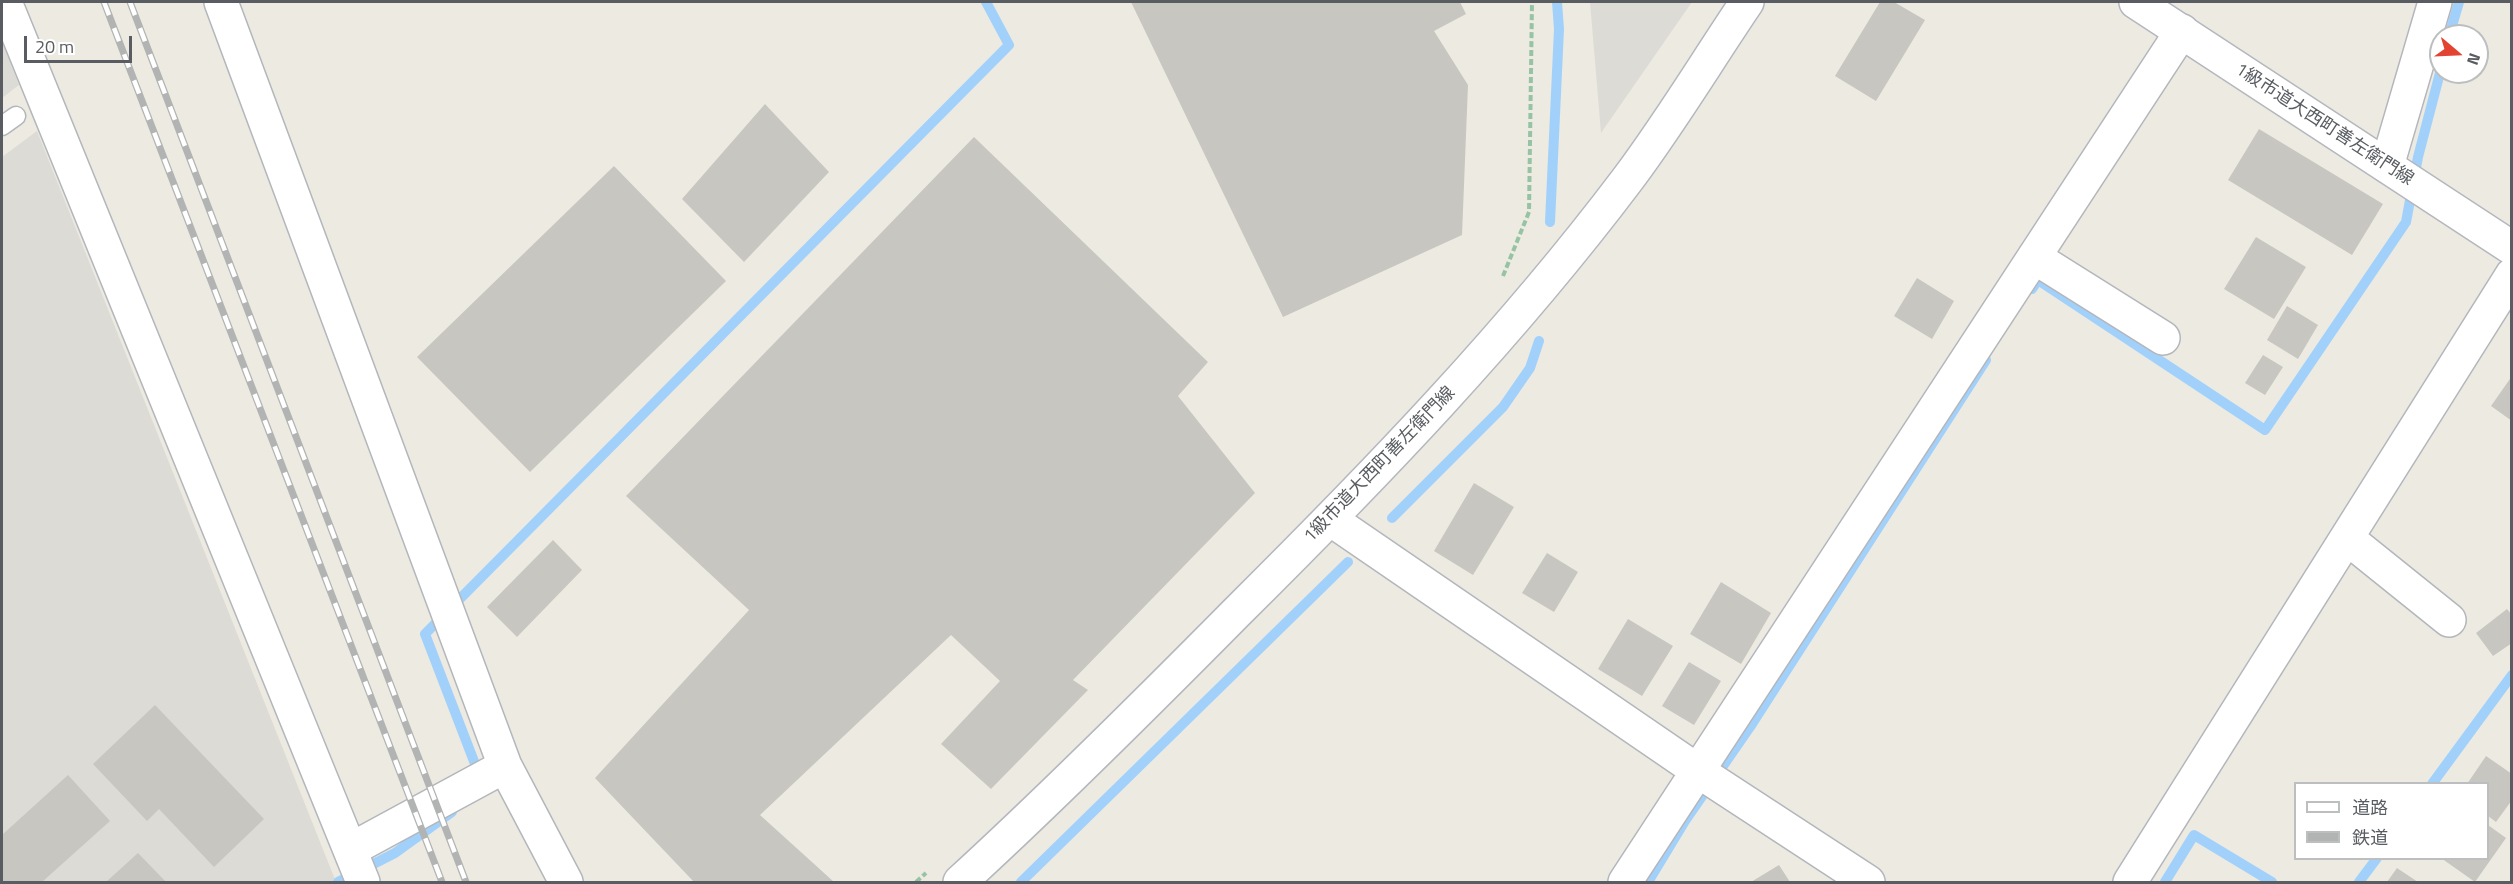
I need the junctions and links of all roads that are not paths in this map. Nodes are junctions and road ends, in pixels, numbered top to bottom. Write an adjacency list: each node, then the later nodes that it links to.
1 (6, 2): 17 (street)
2 (222, 2): 15 (street)
3 (1747, 2): 12 (street, 1級市道大西町善左衛門線)
4 (2136, 2): 6 (street, 1級市道大西町善左衛門線)
5 (2435, 2): 7 (street)
6 (2182, 31): 7 (street, 1級市道大西町善左衛門線); 9 (street)
7 (2386, 166): 8 (street, 1級市道大西町善左衛門線)
8 (2511, 248)
9 (2034, 256): 11 (street); 16 (street)
10 (2511, 275): 13 (street)
11 (2163, 338)
12 (1330, 519): 16 (street); 18 (street, 1級市道大西町善左衛門線)
13 (2346, 538): 14 (street); 23 (street)
14 (2449, 620)
15 (505, 766): 17 (street); 20 (street)
16 (1698, 771): 21 (street); 22 (street)
17 (350, 850): 19 (street)
18 (946, 874)
19 (363, 882)
20 (566, 882)
21 (1625, 882)
22 (1868, 882)
23 (2130, 882)

